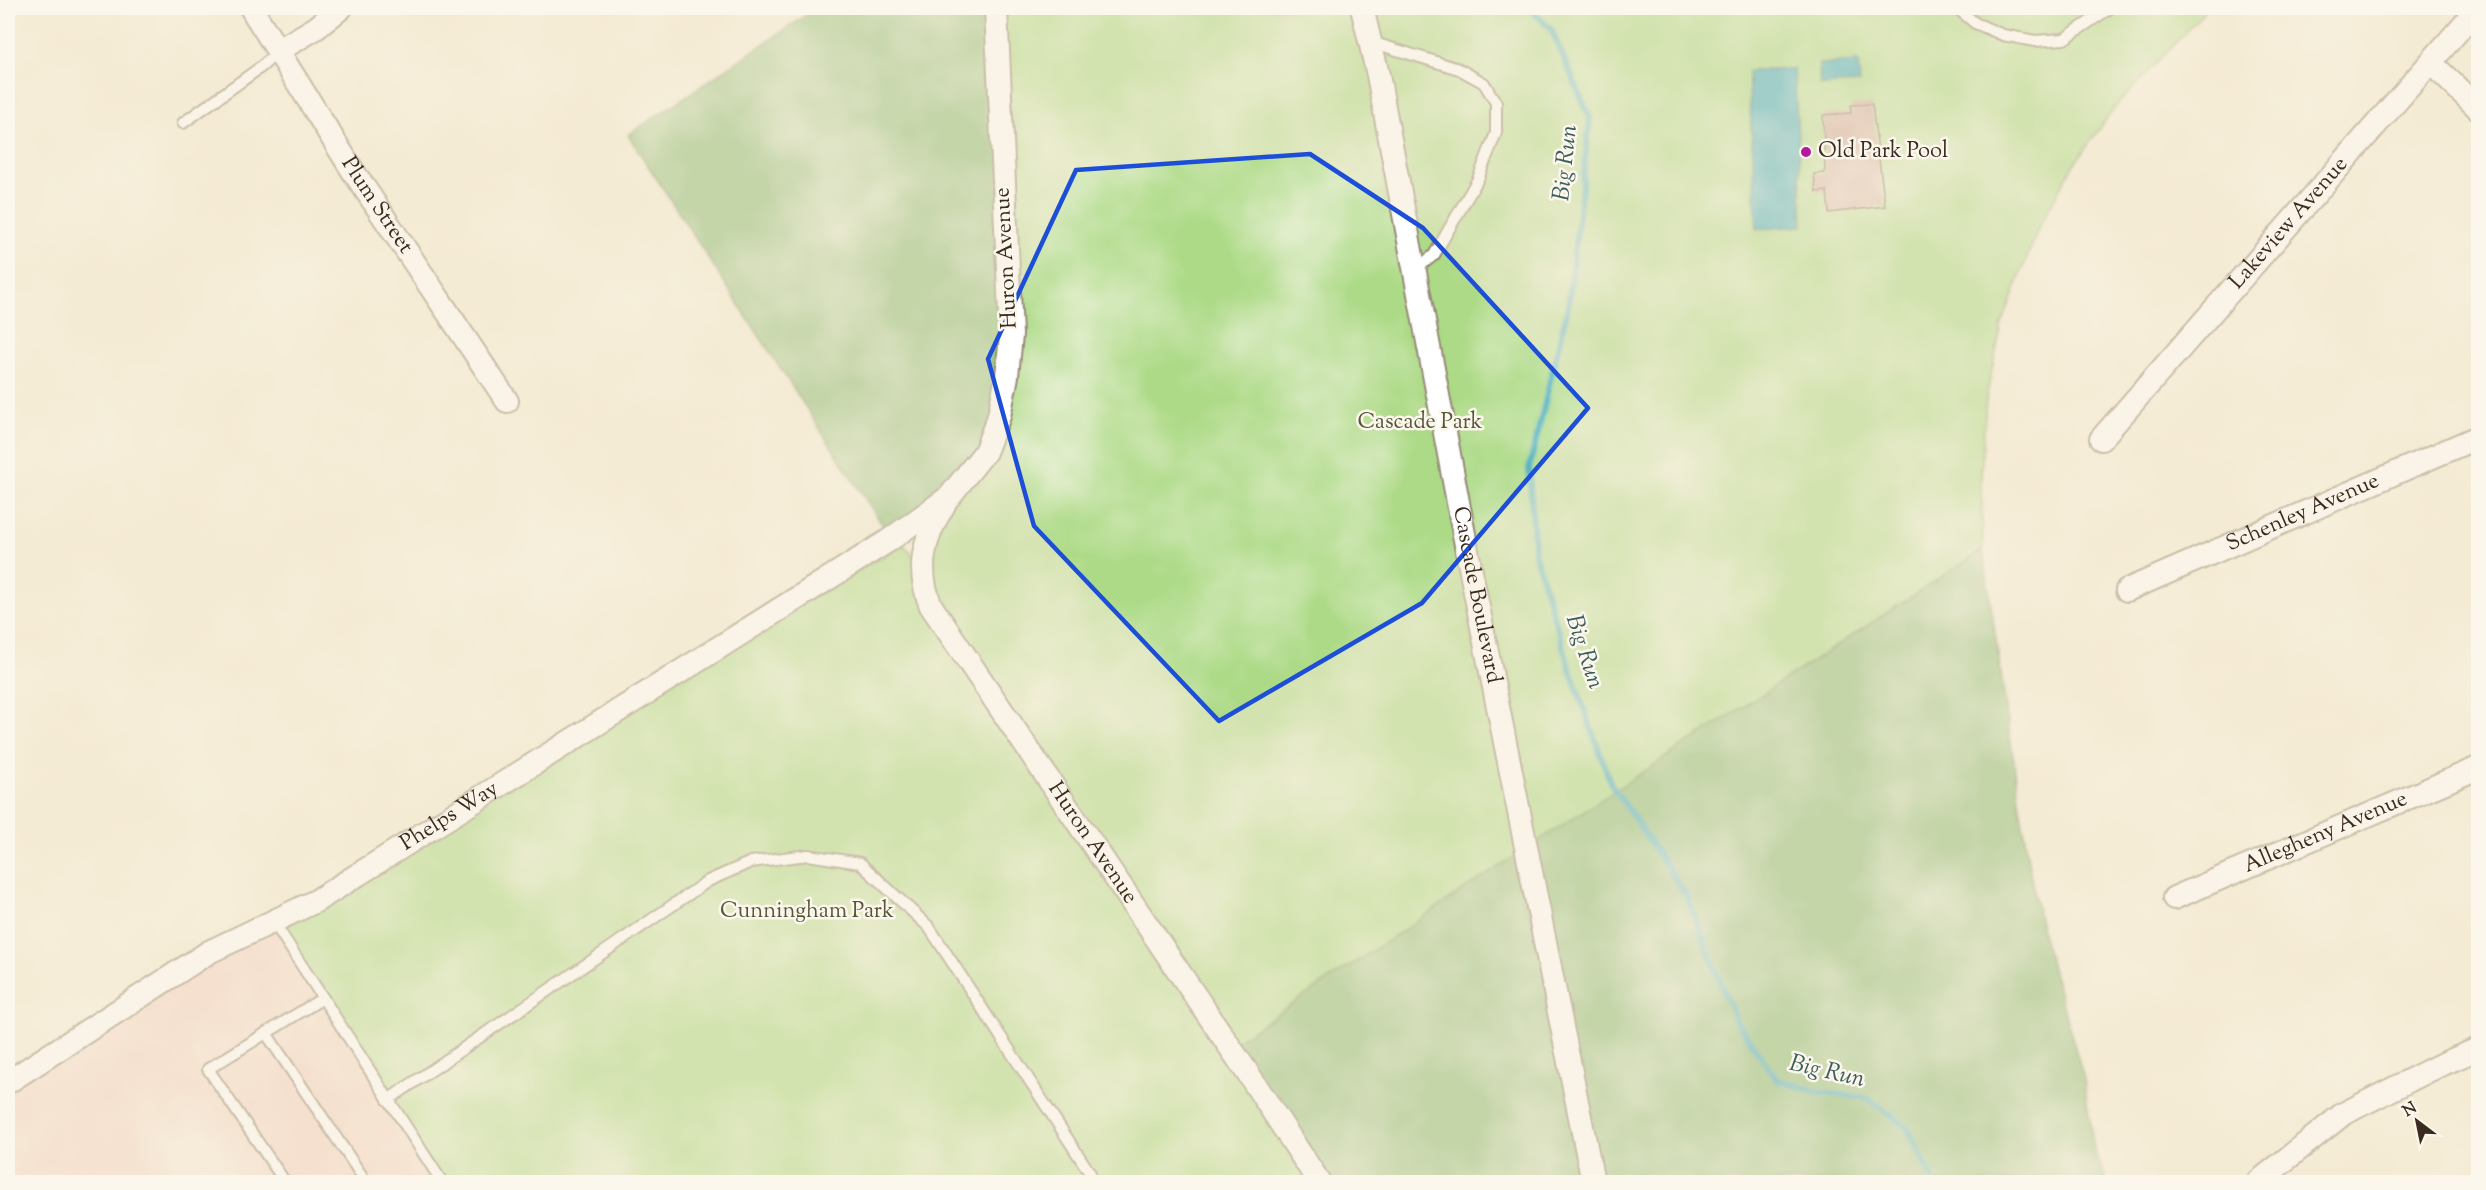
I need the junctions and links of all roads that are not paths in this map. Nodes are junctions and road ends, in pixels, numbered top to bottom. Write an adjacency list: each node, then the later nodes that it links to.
1 (251, 8): 9 (street, Plum Street)
2 (342, 8): 9 (street)
3 (996, 8): 17 (street, Huron Avenue)
4 (1362, 8): 8 (street, Cascade Boulevard)
5 (1957, 8): 6 (lane)
6 (2110, 8)
7 (2478, 8): 10 (street, Lakeview Avenue)
8 (1370, 42): 13 (street, Cascade Boulevard); 13 (lane)
9 (279, 50): 12 (lane); 14 (street, Plum Street)
10 (2432, 63): 11 (street); 16 (street, Lakeview Avenue)
11 (2478, 108)
12 (183, 123)
13 (1414, 270): 34 (street, Cascade Boulevard)
14 (507, 400)
15 (2478, 437): 20 (street, Schenley Avenue)
16 (2101, 439)
17 (951, 494): 18 (street, Huron Avenue); 19 (street, Huron Avenue)
18 (886, 542): 19 (street); 23 (street, Phelps Way)
19 (922, 577): 33 (street, Huron Avenue)
20 (2127, 590)
21 (2478, 768): 22 (street, Allegheny Avenue)
22 (2175, 898)
23 (272, 920): 24 (lane); 27 (street, Phelps Way)
24 (322, 998): 25 (lane); 28 (lane)
25 (266, 1033): 31 (lane); 32 (lane)
26 (2478, 1049): 35 (street)
27 (8, 1082)
28 (388, 1100): 29 (lane); 30 (lane)
29 (1090, 1173)
30 (438, 1181)
31 (285, 1182)
32 (366, 1182)
33 (1319, 1182)
34 (1593, 1182)
35 (2258, 1182)

